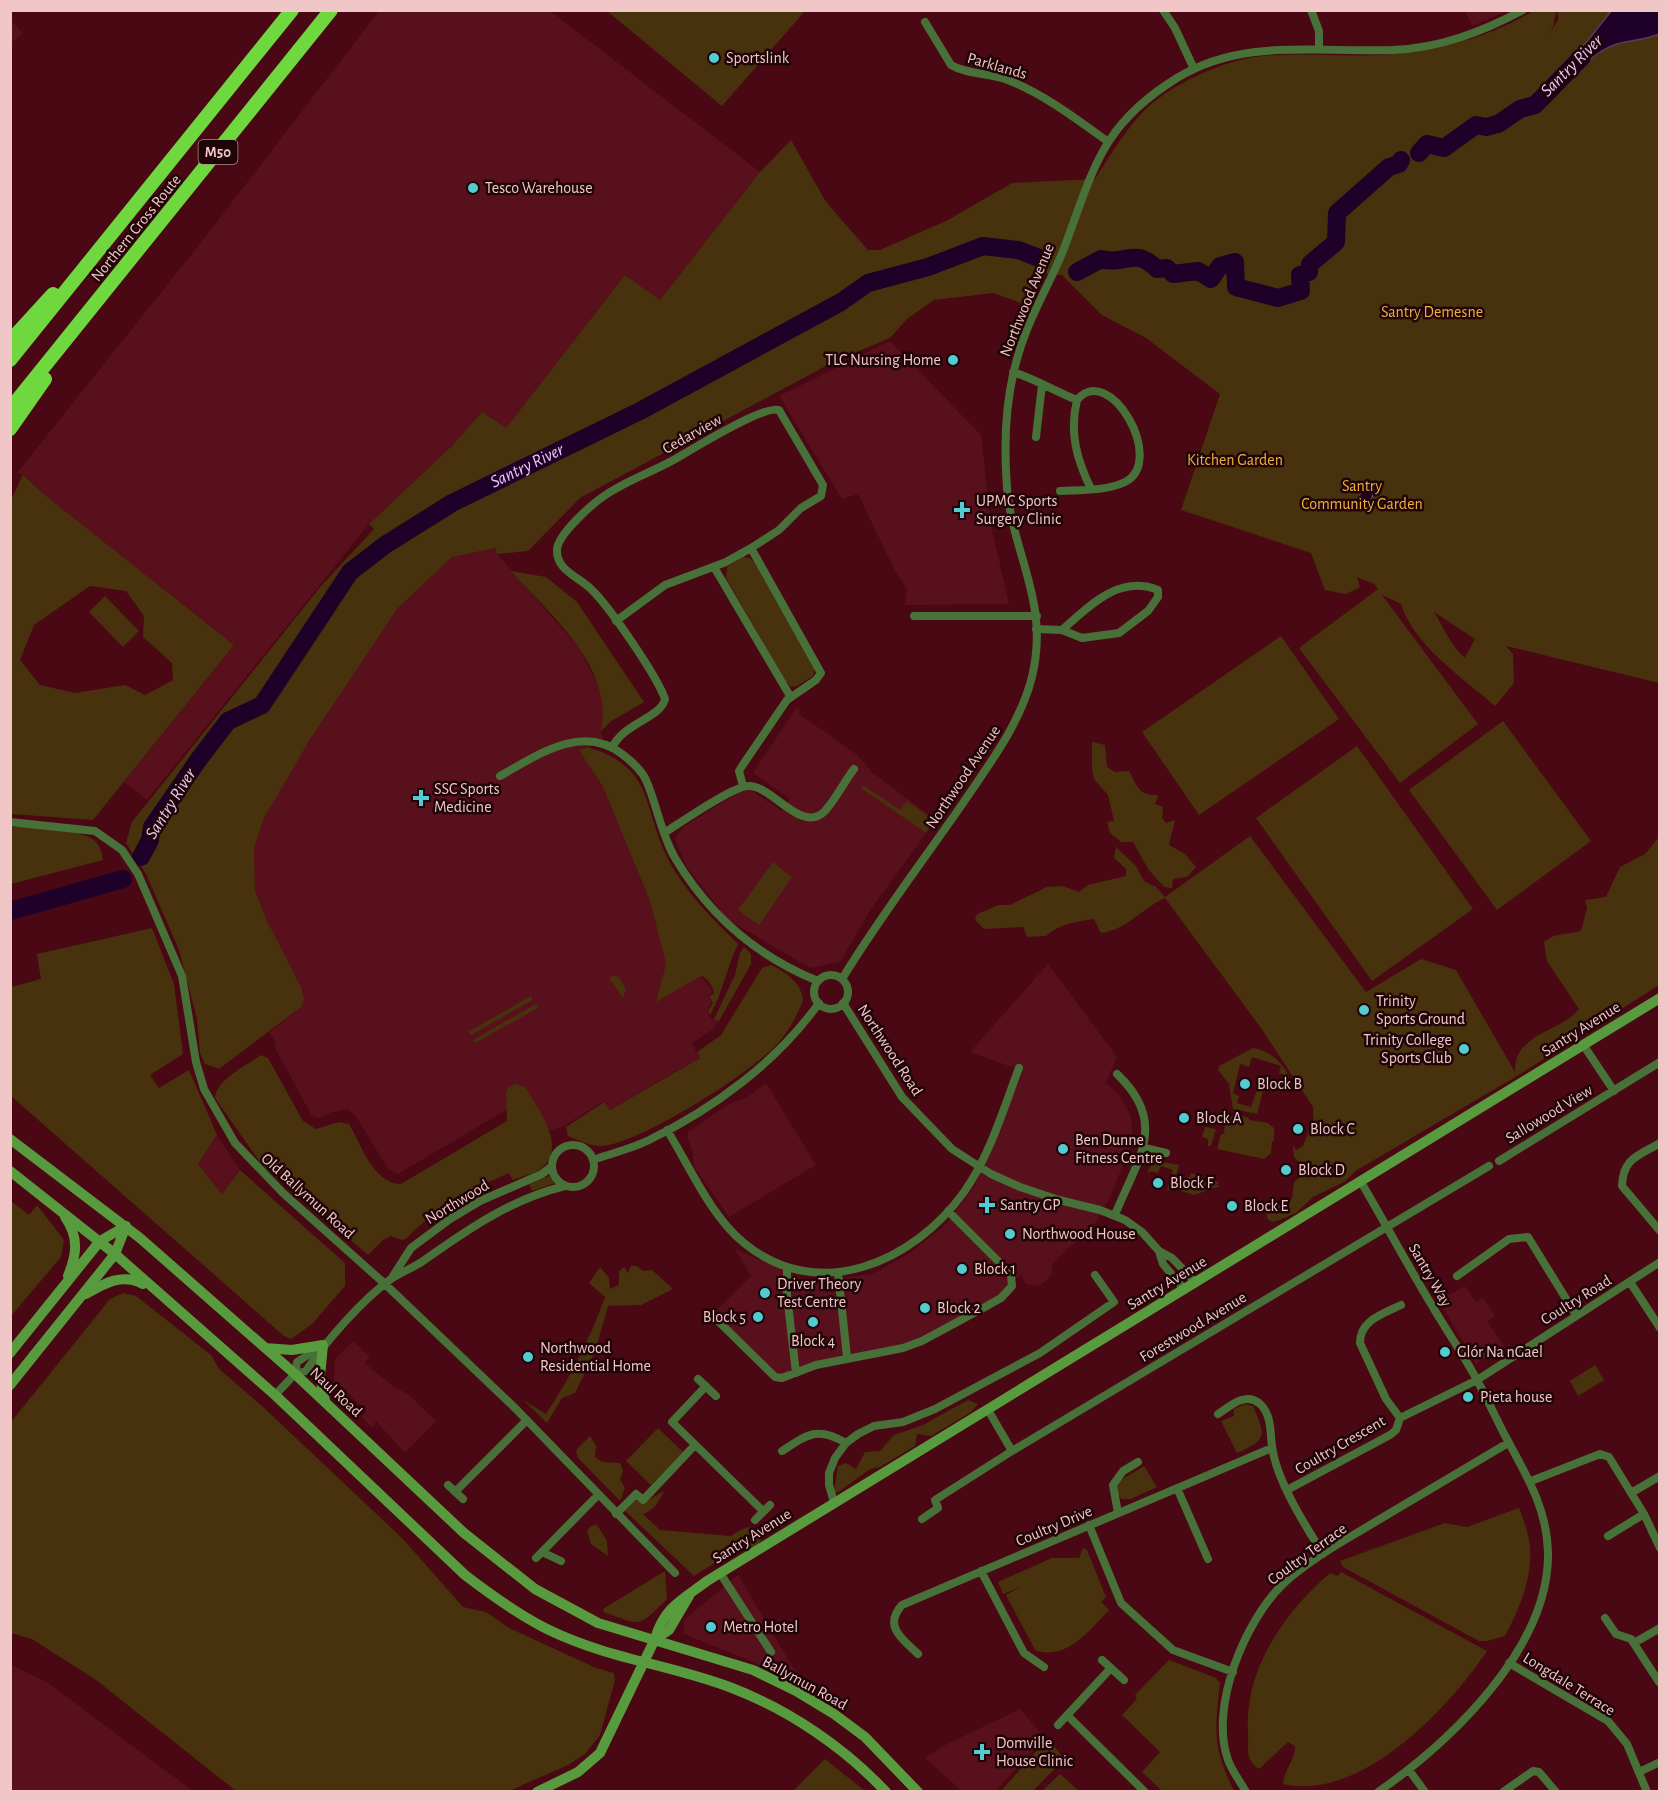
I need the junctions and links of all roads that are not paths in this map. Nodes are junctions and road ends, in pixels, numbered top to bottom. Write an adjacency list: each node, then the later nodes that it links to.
1 (292, 10): 10 (highway, Northern Cross Route / M50)
2 (331, 10): 11 (highway, Northern Cross Route / M50)
3 (1163, 10): 8 (street)
4 (1311, 10): 7 (street)
5 (1523, 10): 7 (street, Northwood Avenue)
6 (925, 22): 9 (street, Parklands)
7 (1319, 49): 8 (street, Northwood Avenue)
8 (1194, 69): 9 (street, Northwood Avenue)
9 (1107, 141): 14 (street, Northwood Avenue)
10 (155, 178): 12 (highway); 13 (highway, Northern Cross Route / M50)
11 (104, 293): 17 (highway, Northern Cross Route / M50); 18 (highway)
12 (10, 341)
13 (10, 360)
14 (1013, 372): 15 (street); 25 (street, Northwood Avenue)
15 (1042, 385): 16 (street); 19 (street)
16 (1077, 400): 20 (street); 20 (street)
17 (10, 409)
18 (10, 429)
19 (1036, 437)
20 (1091, 489): 21 (street)
21 (1060, 491)
22 (751, 548): 23 (street, Cedarview); 26 (street, Cedarview); 29 (street)
23 (714, 567): 26 (street, Cedarview); 29 (street)
24 (914, 616): 25 (street)
25 (1036, 616): 27 (street, Northwood Avenue)
26 (616, 621): 30 (street, Cedarview)
27 (1036, 629): 28 (street); 36 (street, Northwood Avenue)
28 (1062, 630): 28 (street)
29 (790, 696): 33 (street)
30 (612, 748): 32 (street); 35 (street)
31 (854, 769): 33 (street)
32 (500, 776)
33 (743, 786): 35 (street)
34 (10, 822): 76 (street, Old Ballymun Road)
35 (664, 833): 37 (street)
36 (842, 979): 37 (street); 39 (street)
37 (818, 981): 40 (street)
38 (1659, 998): 41 (main road, Santry Avenue)
39 (843, 1003): 40 (street); 55 (street, Northwood Road)
40 (819, 1004): 46 (street)
41 (1584, 1046): 45 (street, Sallowood View); 57 (main road, Santry Avenue)
42 (1659, 1062): 45 (street, Sallowood View)
43 (1019, 1068): 55 (street)
44 (1117, 1074): 49 (street)
45 (1614, 1091): 52 (street, Sallowood View)
46 (667, 1130): 51 (street); 69 (street)
47 (10, 1139): 62 (main road, Naul Road)
48 (1659, 1143): 64 (street)
49 (1145, 1148): 50 (street); 61 (street)
50 (1166, 1153)
51 (593, 1160): 54 (street); 58 (street)
52 (1498, 1161)
53 (1489, 1166): 63 (street, Forestwood Avenue)
54 (551, 1167): 58 (street); 73 (street, Northwood)
55 (979, 1167): 60 (street); 61 (street, Northwood Road)
56 (10, 1171): 59 (main road)
57 (1361, 1182): 63 (street, Santry Way); 75 (main road, Santry Avenue)
58 (565, 1186): 73 (street, Northwood)
59 (59, 1208): 65 (main road); 77 (main road)
60 (948, 1211): 70 (street); 88 (street)
61 (1115, 1215): 66 (street, Northwood Road)
62 (126, 1226): 65 (main road); 67 (main road); 86 (main road, Naul Road)
63 (1387, 1227): 92 (street, Santry Way); 106 (street, Forestwood Avenue)
64 (1659, 1231)
65 (100, 1241): 67 (main road); 77 (main road)
66 (1159, 1251): 75 (street, Northwood Road); 78 (street, Northwood Road)
67 (115, 1254): 79 (main road); 80 (main road)
68 (1659, 1262): 74 (street, Coultry Road)
69 (788, 1267): 70 (street); 89 (street)
70 (838, 1273): 88 (street)
71 (1095, 1275): 102 (street)
72 (1457, 1276): 82 (street)
73 (392, 1278): 76 (street, Northwood)
74 (1630, 1282): 82 (street, Coultry Road); 84 (street)
75 (1196, 1283): 78 (main road, Santry Avenue)
76 (385, 1284): 85 (street, Northwood); 101 (street, Old Ballymun Road)
77 (63, 1287): 87 (main road)
78 (1185, 1290): 98 (main road, Santry Avenue)
79 (157, 1292): 80 (main road); 95 (main road)
80 (80, 1296): 93 (main road)
81 (1401, 1305): 100 (street, Coultry Crescent)
82 (1576, 1315): 92 (street, Coultry Road)
83 (716, 1319): 89 (street)
84 (1659, 1328)
85 (323, 1346): 86 (main road); 90 (street, Northwood); 97 (main road)
86 (266, 1348): 90 (main road, Naul Road)
87 (10, 1353)
88 (848, 1357): 89 (street)
89 (796, 1373)
90 (295, 1374): 95 (street, Northwood); 97 (main road, Naul Road)
91 (698, 1378): 94 (street)
92 (1477, 1380): 100 (street, Coultry Crescent); 103 (street, Santry Way)
93 (10, 1385)
94 (706, 1386): 96 (street); 104 (street)
95 (275, 1395): 144 (main road)
96 (716, 1396)
97 (325, 1401): 139 (main road, Naul Road)
98 (988, 1410): 106 (street); 118 (main road, Santry Avenue)
99 (1218, 1414): 105 (street)
100 (1400, 1418): 113 (street, Coultry Crescent)
101 (527, 1420): 114 (street); 116 (street, Old Ballymun Road)
102 (846, 1443): 107 (street); 118 (street)
103 (1509, 1443): 110 (street, Santry Way); 130 (street, Coultry Terrace)
104 (695, 1445): 120 (street); 122 (street)
105 (1272, 1448): 112 (street, Coultry Drive); 113 (street)
106 (1012, 1450): 124 (street, Forestwood Avenue)
107 (782, 1451)
108 (1138, 1462): 121 (street)
109 (1659, 1476): 115 (street)
110 (1531, 1481): 115 (street); 145 (street, Santry Way)
111 (448, 1485): 114 (street)
112 (1177, 1488): 121 (street, Coultry Drive); 132 (street)
113 (1287, 1490): 130 (street)
114 (455, 1492): 117 (street)
115 (1630, 1493): 123 (street)
116 (598, 1495): 122 (street, Old Ballymun Road); 129 (street)
117 (463, 1499)
118 (834, 1502): 136 (main road, Santry Avenue)
119 (770, 1505): 120 (street)
120 (763, 1511): 125 (street)
121 (1118, 1513): 126 (street, Coultry Drive)
122 (616, 1514): 135 (street, Old Ballymun Road)
123 (1644, 1514): 127 (street); 128 (street)
124 (922, 1519)
125 (755, 1520)
126 (1089, 1526): 134 (street, Coultry Drive); 148 (street)
127 (1608, 1536)
128 (1659, 1548)
129 (542, 1552): 131 (street); 133 (street)
130 (1323, 1554): 148 (street, Coultry Terrace)
131 (536, 1558)
132 (1208, 1559)
133 (561, 1561)
134 (981, 1571): 142 (street, Coultry Drive); 146 (street)
135 (675, 1573)
136 (720, 1573): 139 (main road, Santry Avenue); 141 (street)
137 (1605, 1618): 140 (street)
138 (1659, 1628): 140 (street)
139 (655, 1639): 144 (main road, Santry Avenue); 158 (main road, Ballymun Road)
140 (1634, 1643): 150 (street)
141 (771, 1653)
142 (918, 1654)
143 (1102, 1660): 147 (street)
144 (643, 1664): 156 (main road, Santry Avenue); 157 (main road)
145 (1509, 1664): 154 (street, Santry Way); 155 (street, Longdale Terrace)
146 (1044, 1667)
147 (1111, 1668): 149 (street); 151 (street)
148 (1233, 1672): 160 (street, Coultry Terrace)
149 (1124, 1680)
150 (1659, 1682)
151 (1067, 1715): 152 (street); 159 (street)
152 (1058, 1725)
153 (1659, 1762): 155 (street)
154 (1409, 1770): 161 (street, Santry Way); 162 (street)
155 (1639, 1772): 165 (street, Longdale Terrace)
156 (537, 1791)
157 (886, 1791)
158 (918, 1791)
159 (1145, 1791)
160 (1246, 1791)
161 (1378, 1791)
162 (1425, 1791)
163 (1503, 1791): 164 (street)
164 (1556, 1791)
165 (1647, 1791)

